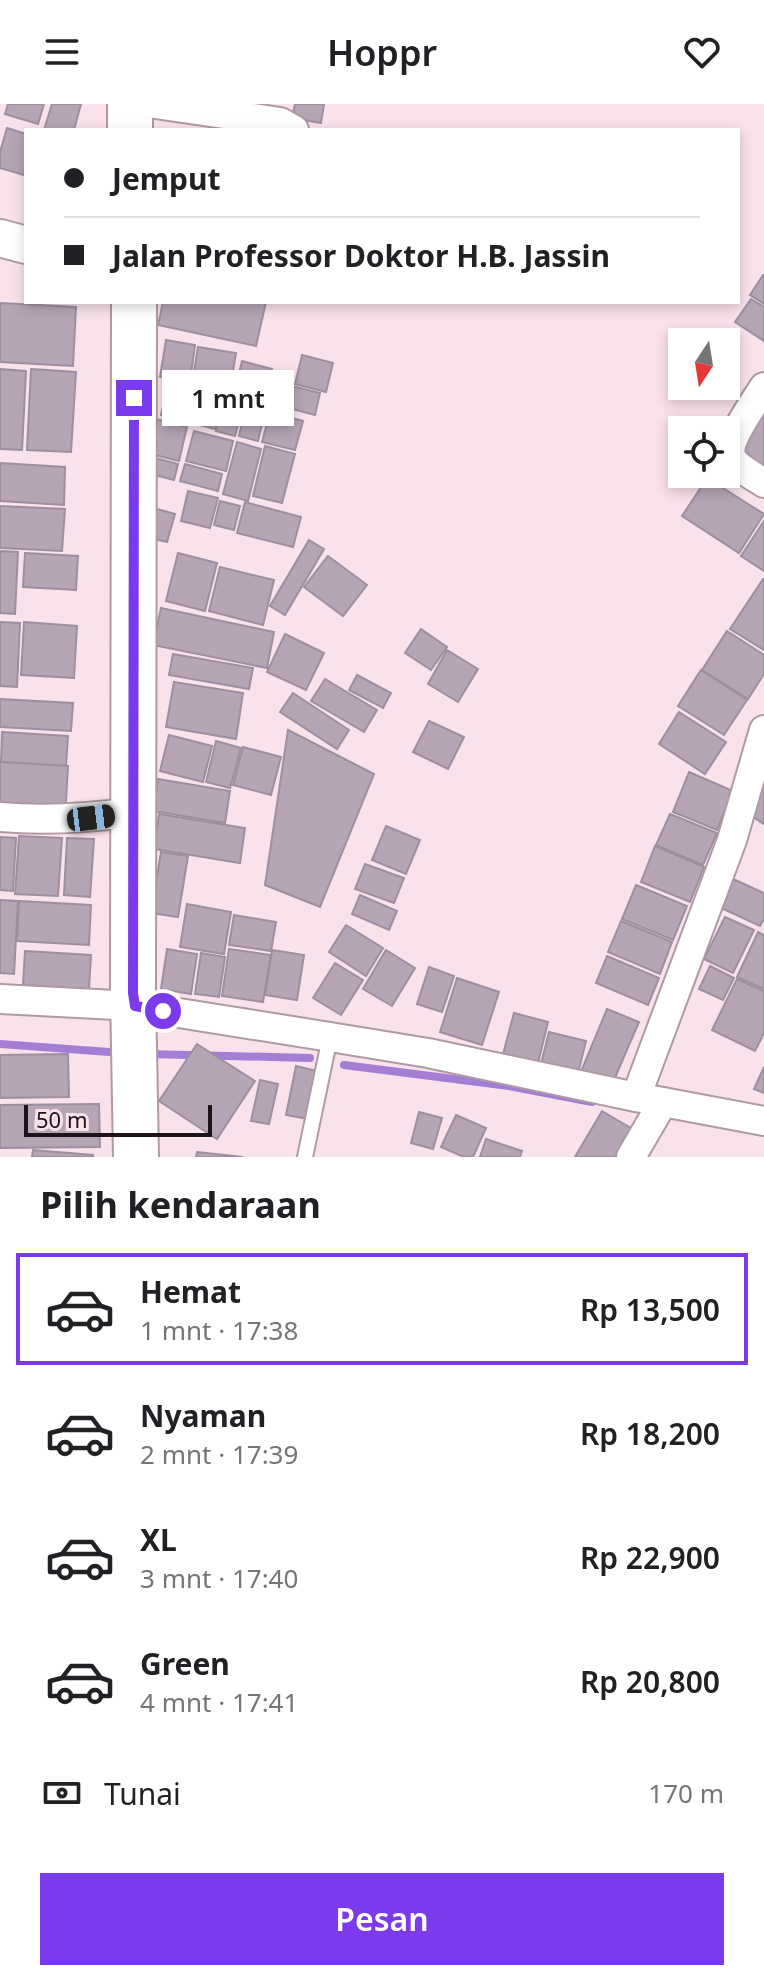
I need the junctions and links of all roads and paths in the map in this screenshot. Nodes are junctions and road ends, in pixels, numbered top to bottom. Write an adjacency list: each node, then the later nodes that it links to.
1 (130, 104): 3 (highway)
2 (155, 104): 4 (street)
3 (130, 128)
4 (290, 128)
5 (0, 238): 6 (street)
6 (24, 244)
7 (134, 304): 11 (highway)
8 (764, 387): 9 (street)
9 (764, 483)
10 (764, 730): 16 (street)
11 (134, 812): 12 (street); 14 (highway)
12 (0, 817)
13 (0, 999): 14 (street)
14 (135, 1016): 15 (street); 18 (highway)
15 (330, 1037): 16 (street); 19 (lane)
16 (650, 1099): 17 (street); 20 (street)
17 (764, 1121)
18 (136, 1157)
19 (305, 1157)
20 (631, 1157)

